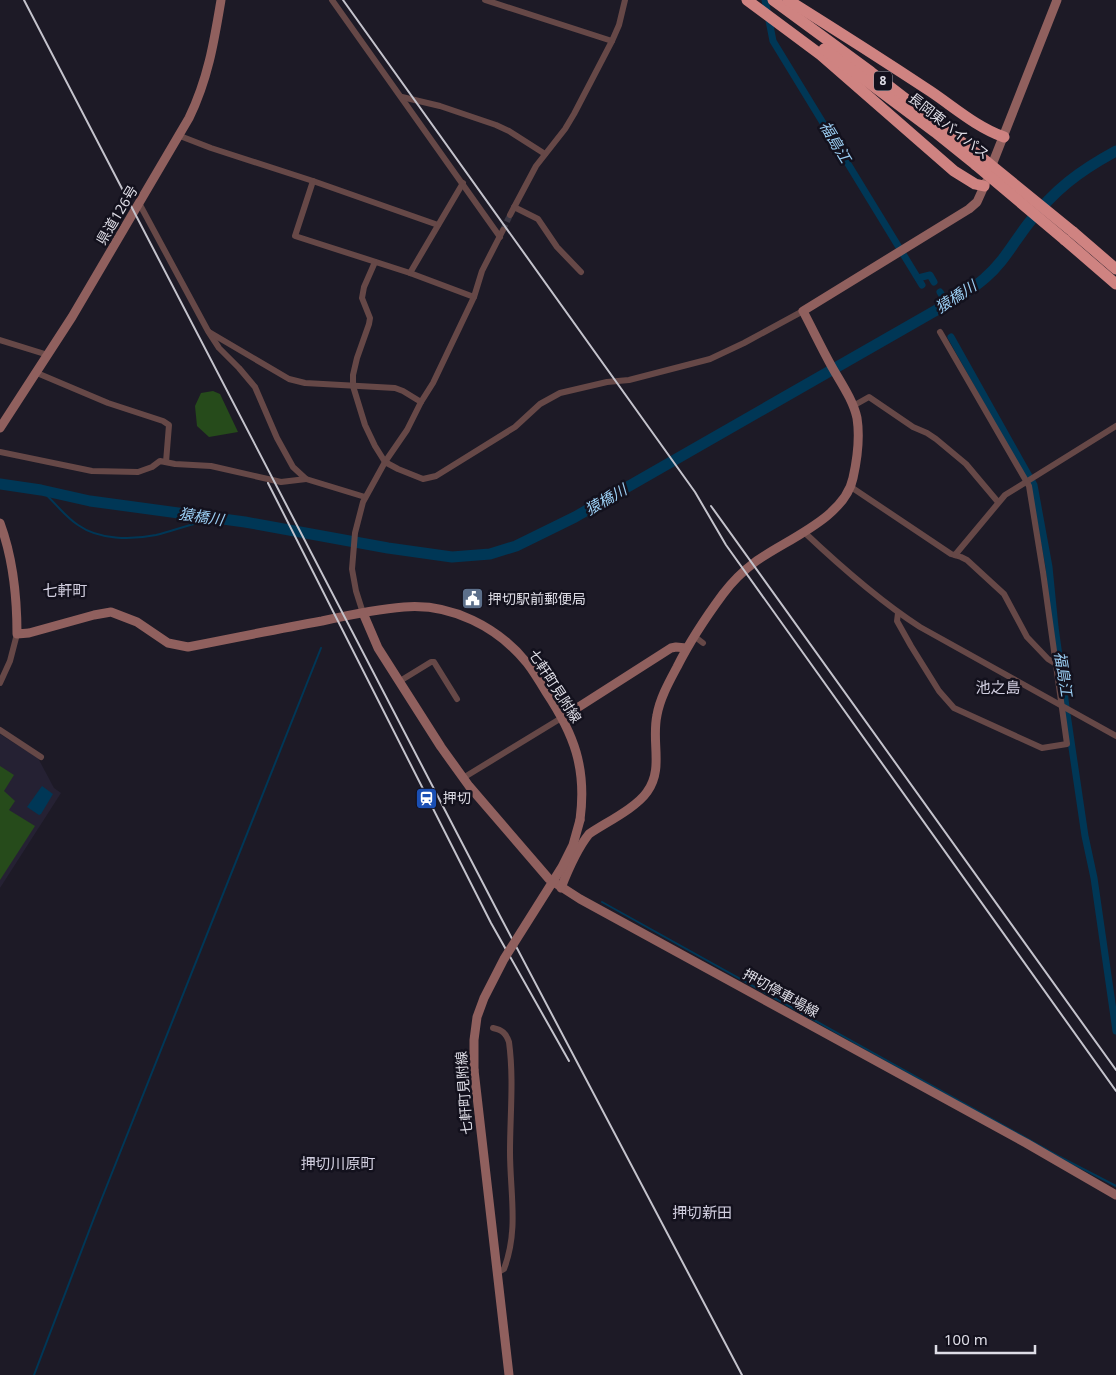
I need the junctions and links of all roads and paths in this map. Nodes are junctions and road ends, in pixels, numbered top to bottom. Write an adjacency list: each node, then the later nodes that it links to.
1 (221, 0): 13 (main road, 県道126号)
2 (332, 0): 12 (street)
3 (485, 0): 11 (street)
4 (625, 0): 11 (street)
5 (747, 0): 10 (highway)
6 (756, 0): 10 (highway, 長岡東バイパス / 8)
7 (773, 0): 9 (highway, 長岡東バイパス / 8)
8 (1057, 0): 14 (main road)
9 (786, 4): 14 (highway); 16 (highway, 長岡東バイパス / 8)
10 (786, 25): 16 (highway, 長岡東バイパス / 8); 19 (highway)
11 (612, 41): 15 (street)
12 (402, 97): 15 (street); 18 (street)
13 (180, 136): 17 (street); 20 (main road, 県道126号)
14 (1004, 137): 19 (main road)
15 (545, 154): 21 (street)
16 (978, 161): 24 (highway, 長岡東バイパス / 8, bridge)
17 (313, 181): 23 (street); 25 (street)
18 (463, 183): 23 (street); 30 (street)
19 (984, 186): 31 (main road)
20 (140, 203): 32 (street); 35 (main road, 県道126号)
21 (514, 207): 22 (street); 27 (street)
22 (510, 215)
23 (438, 224): 28 (street)
24 (1069, 236): 26 (highway, 長岡東バイパス / 8); 29 (highway, 長岡東バイパス / 8)
25 (375, 262): 28 (street); 37 (street)
26 (1116, 269)
27 (581, 272)
28 (410, 273): 30 (street)
29 (1116, 284)
30 (474, 297): 38 (street)
31 (803, 310): 39 (main road); 44 (street)
32 (208, 331): 37 (street); 45 (street)
33 (940, 332): 46 (street)
34 (0, 340): 35 (street)
35 (48, 355): 36 (main road, 県道126号)
36 (37, 373): 41 (main road, 県道126号); 43 (street)
37 (353, 386): 38 (street); 44 (street)
38 (421, 402): 44 (street)
39 (853, 406): 47 (main road); 49 (street)
40 (1116, 426): 46 (street)
41 (0, 428)
42 (0, 452): 43 (street)
43 (166, 462): 45 (street)
44 (385, 462): 48 (street)
45 (306, 479): 48 (street)
46 (1027, 481): 49 (street); 59 (street)
47 (851, 487): 51 (main road); 52 (street)
48 (365, 497): 53 (street)
49 (998, 502): 52 (street)
50 (0, 523): 55 (main road)
51 (804, 532): 54 (street); 56 (main road)
52 (955, 555): 59 (street)
53 (363, 613): 55 (main road, 七軒町見附線); 60 (main road, 押切停車場線); 64 (main road, 七軒町見附線)
54 (898, 613): 63 (street); 63 (street)
55 (17, 634): 61 (street)
56 (694, 636): 57 (street); 58 (main road)
57 (703, 643)
58 (686, 648): 64 (main road); 69 (main road)
59 (1056, 664): 63 (street)
60 (400, 681): 62 (street); 68 (main road, 押切停車場線)
61 (0, 683)
62 (457, 699)
63 (1062, 706): 66 (street)
64 (563, 718): 68 (street); 72 (main road, 七軒町見附線, bridge)
65 (0, 730): 67 (street)
66 (1116, 736)
67 (41, 757)
68 (463, 778): 69 (main road, 押切停車場線)
69 (562, 888): 71 (main road, 押切停車場線)
70 (493, 1028): 72 (street)
71 (1116, 1195)
72 (497, 1273): 73 (main road, 七軒町見附線)
73 (510, 1375)

